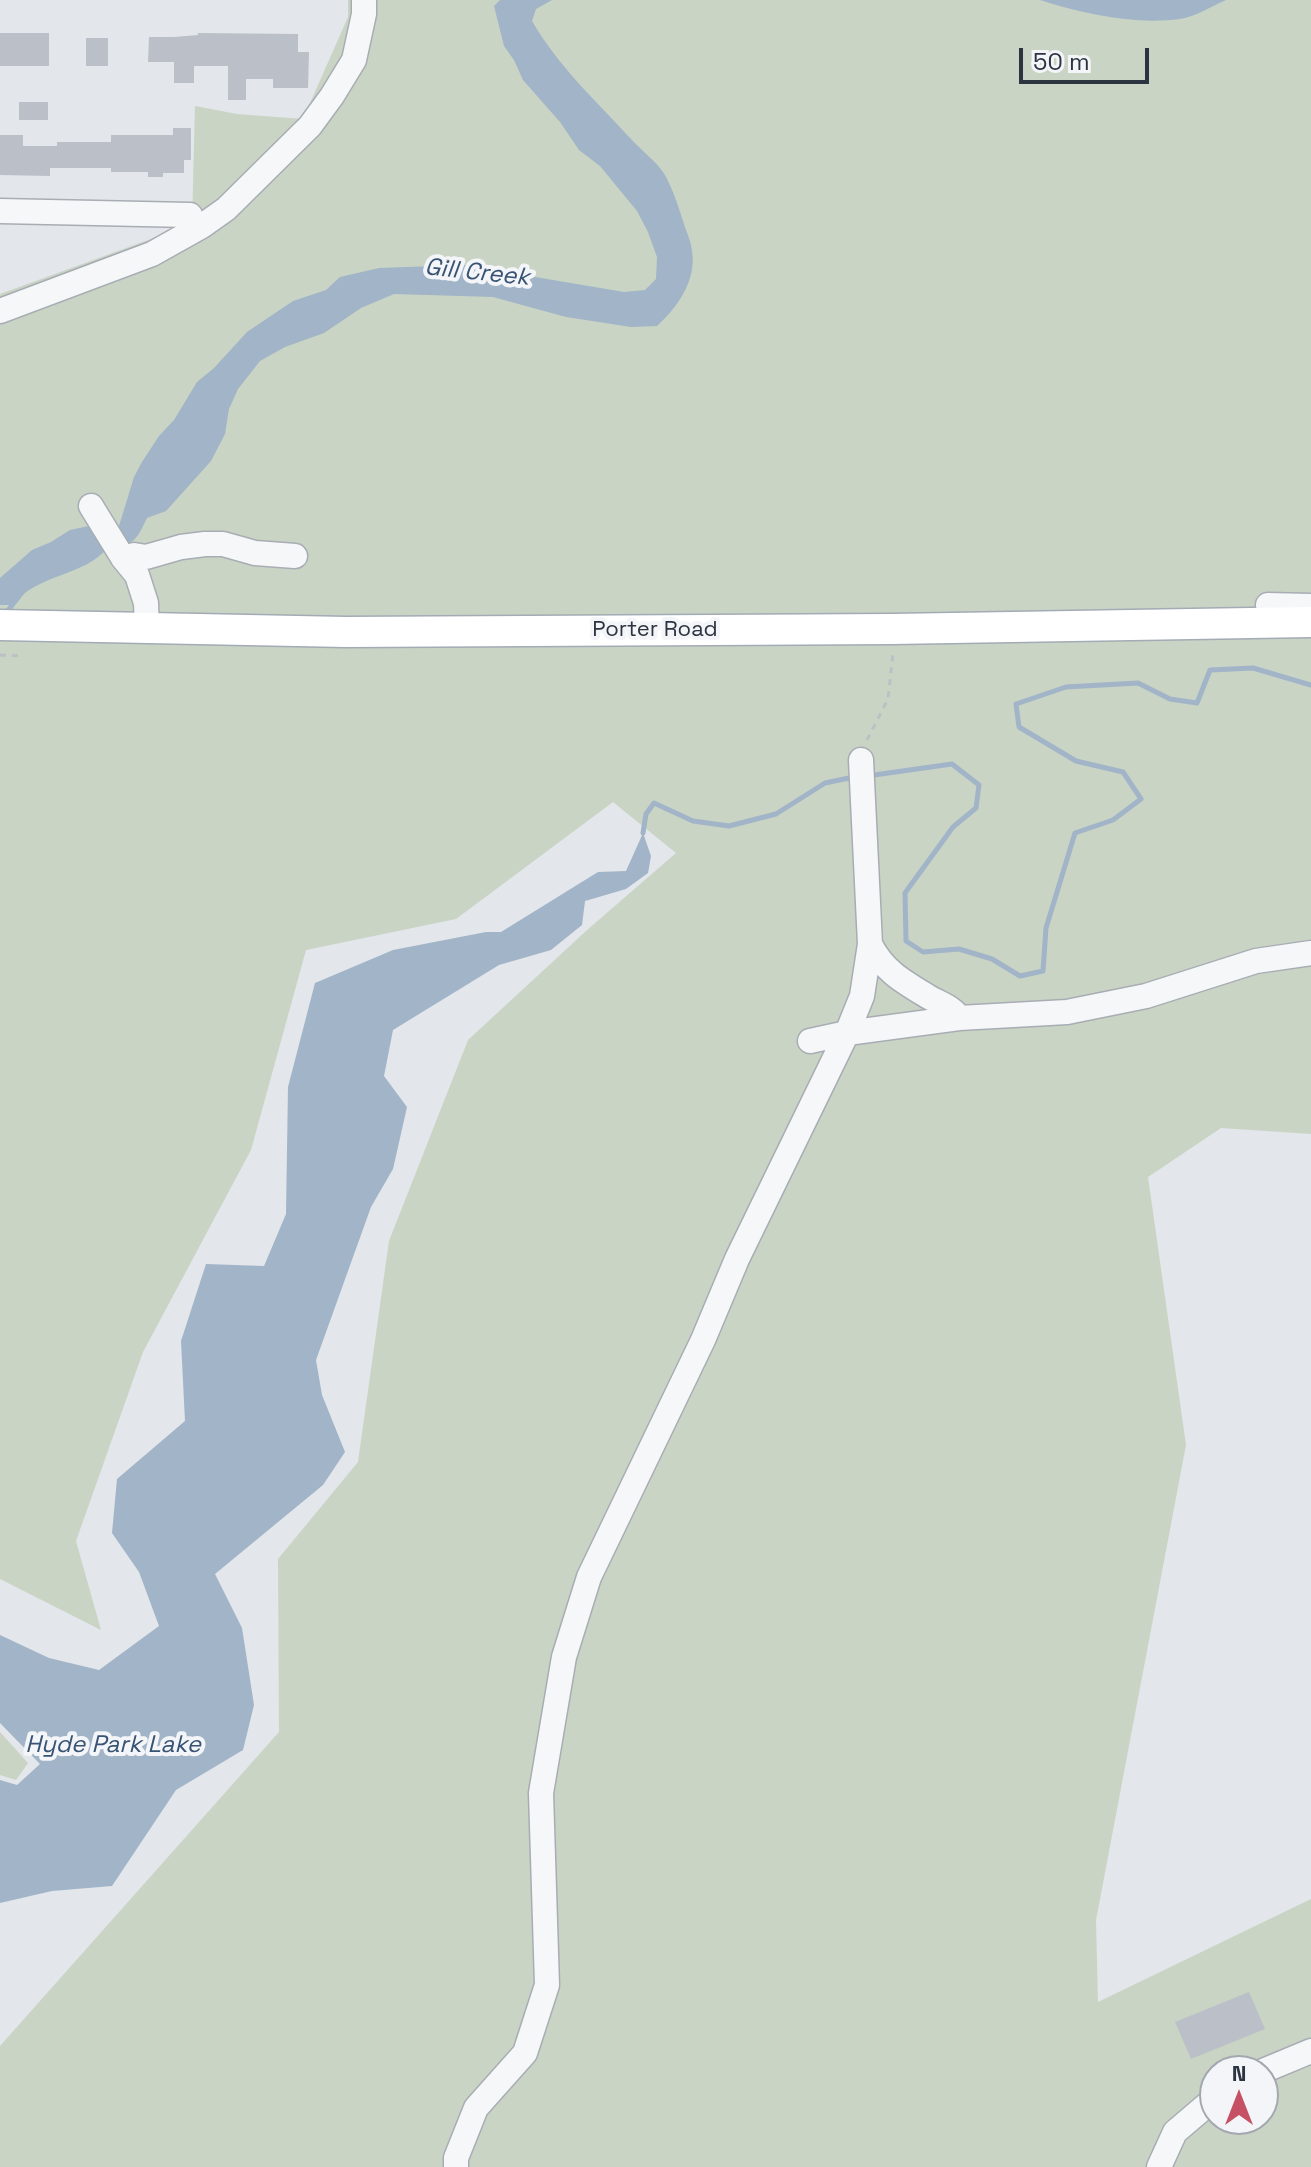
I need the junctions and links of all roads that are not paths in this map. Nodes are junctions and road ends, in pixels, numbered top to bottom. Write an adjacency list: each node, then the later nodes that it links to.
1 (364, 0): 4 (street)
2 (0, 211): 3 (street)
3 (190, 215)
4 (0, 311)
5 (91, 506): 7 (street)
6 (295, 556): 7 (street)
7 (123, 558): 12 (street)
8 (1268, 605): 9 (street)
9 (1311, 606)
10 (1311, 622): 12 (main road, Porter Road)
11 (10, 625): 12 (main road, Porter Road)
12 (147, 628)
13 (861, 772): 14 (street)
14 (870, 944): 16 (street); 17 (street)
15 (1311, 953): 16 (street)
16 (959, 1018): 17 (street)
17 (847, 1033): 18 (street); 22 (street)
18 (810, 1041)
19 (1311, 2051): 20 (street)
20 (1279, 2064)
21 (1199, 2112): 23 (street)
22 (456, 2167)
23 (1159, 2167)

